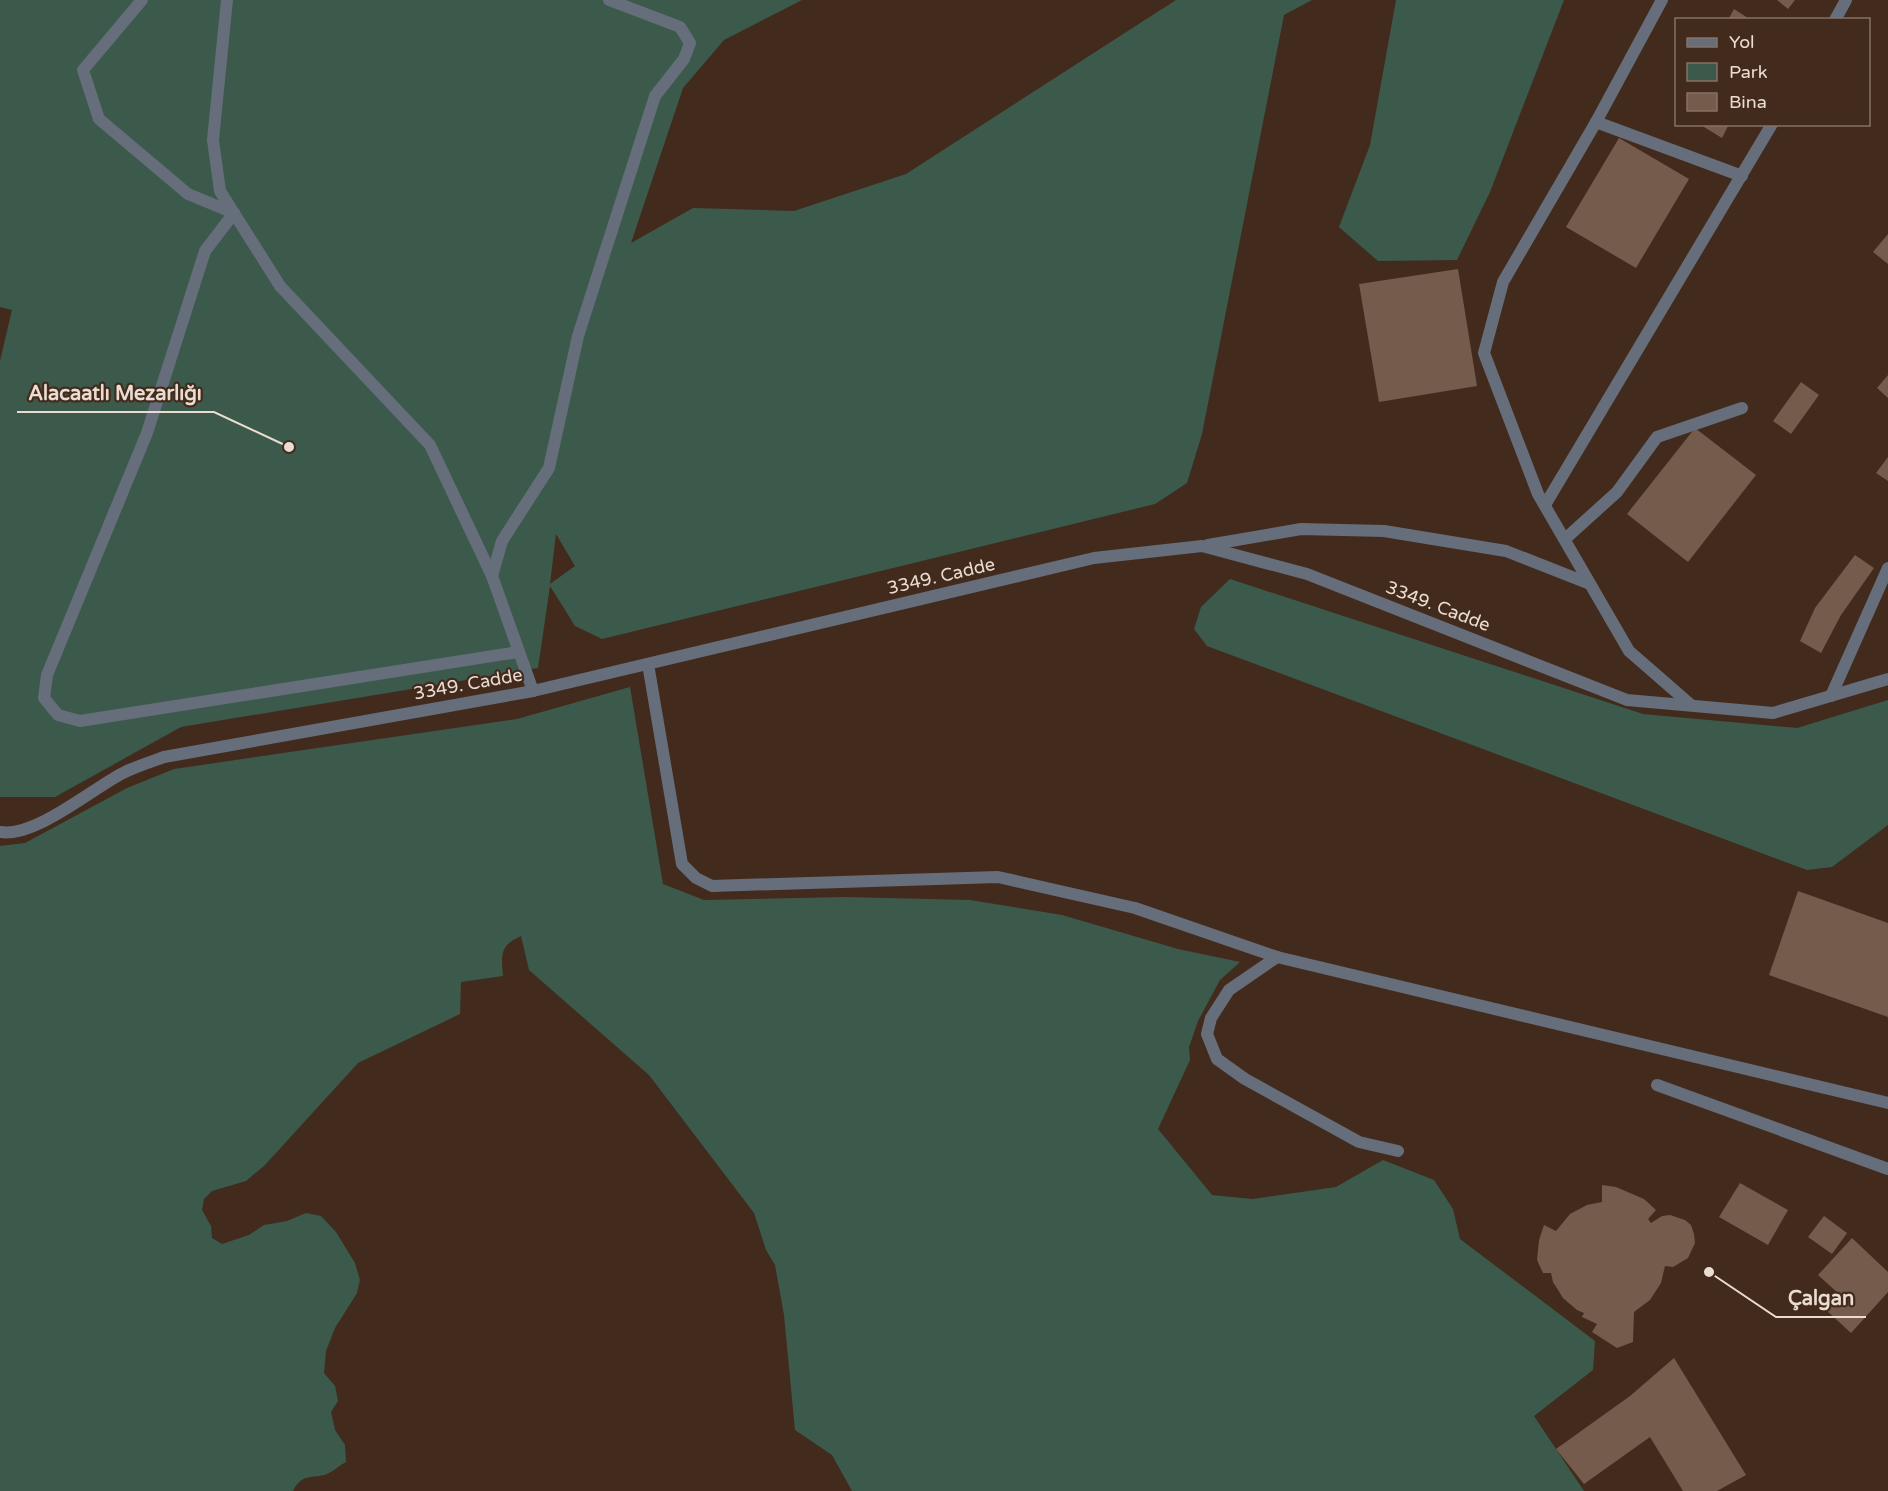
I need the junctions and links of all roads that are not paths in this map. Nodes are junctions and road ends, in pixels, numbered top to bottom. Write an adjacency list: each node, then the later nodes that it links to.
1 (142, 0): 10 (street)
2 (227, 0): 10 (street)
3 (609, 0): 16 (street)
4 (1662, 0): 7 (street)
5 (1846, 0): 6 (street)
6 (1835, 18)
7 (1596, 122): 9 (street); 12 (street)
8 (1771, 126): 9 (street)
9 (1742, 176): 12 (street)
10 (234, 213): 16 (street); 18 (street)
11 (1742, 408): 13 (street)
12 (1545, 506): 13 (street)
13 (1564, 539): 17 (street)
14 (1202, 546): 17 (street); 19 (street, 3349. Cadde); 23 (street, 3349. Cadde)
15 (1888, 567): 22 (street)
16 (492, 576): 18 (street)
17 (1590, 584): 23 (street)
18 (518, 652): 21 (street)
19 (648, 664): 21 (street, 3349. Cadde); 25 (street)
20 (1888, 679): 22 (street, 3349. Cadde)
21 (532, 691): 24 (street, 3349. Cadde)
22 (1831, 696): 23 (street, 3349. Cadde)
23 (1691, 705)
24 (0, 832)
25 (1277, 957): 27 (street); 28 (street)
26 (1657, 1085): 29 (street)
27 (1888, 1103)
28 (1398, 1151)
29 (1888, 1169)

